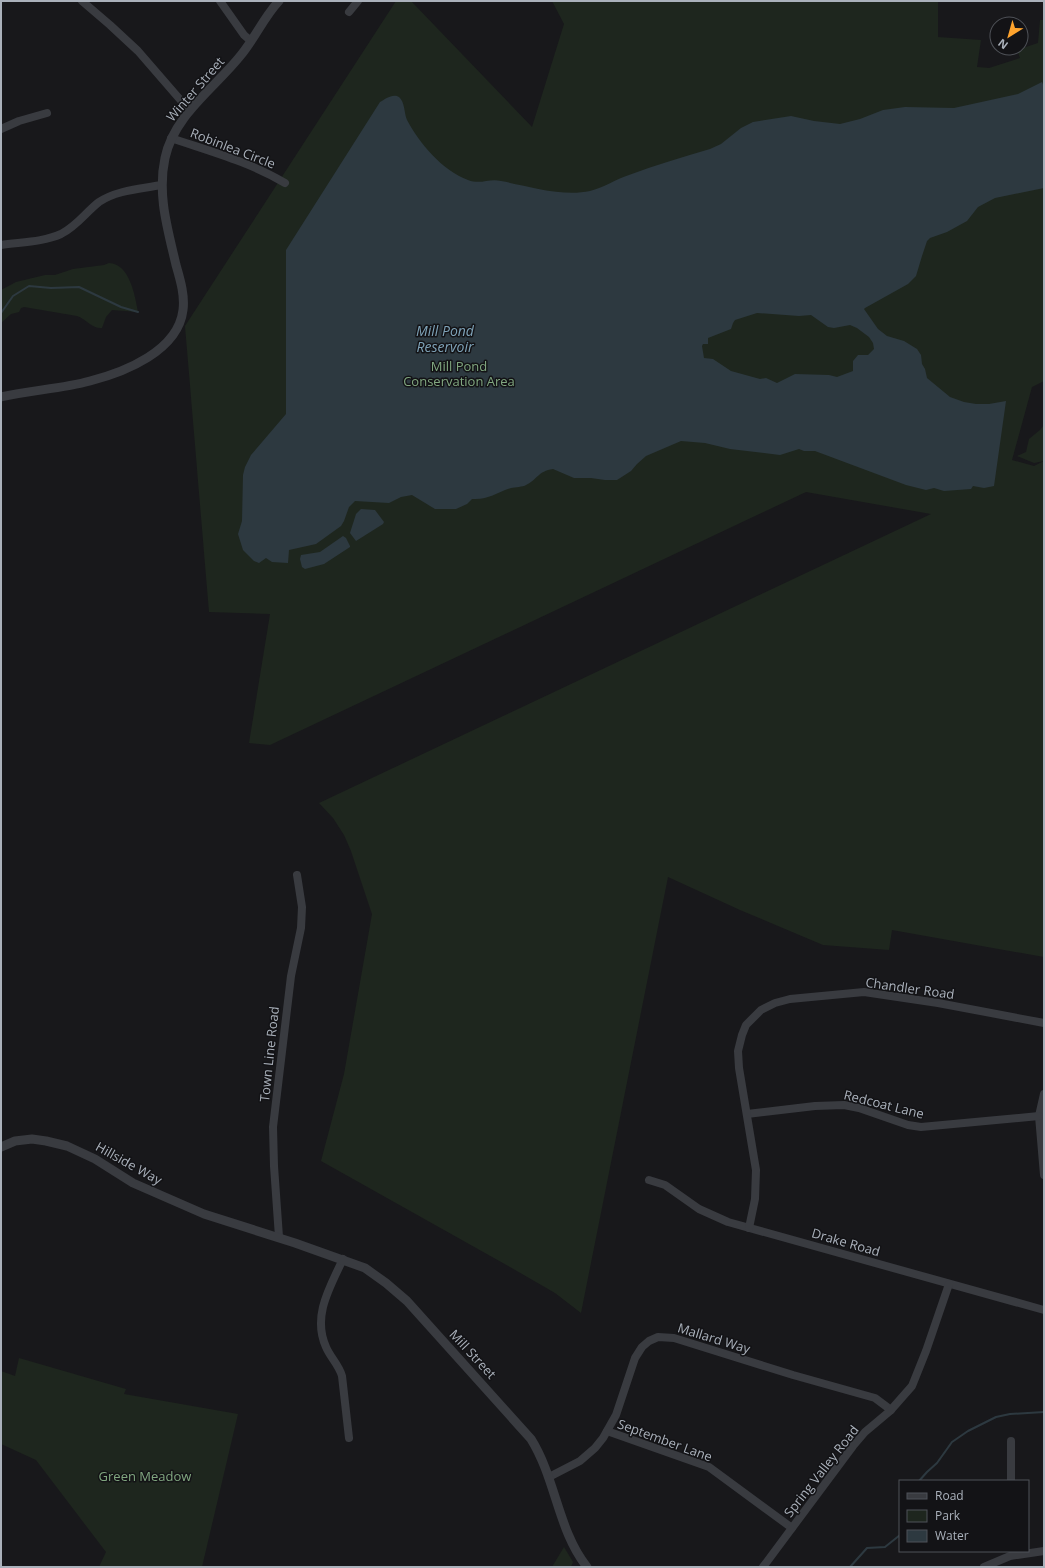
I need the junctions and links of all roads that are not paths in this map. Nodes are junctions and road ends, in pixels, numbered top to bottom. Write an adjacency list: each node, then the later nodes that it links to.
1 (82, 1): 7 (street)
2 (220, 1): 6 (street)
3 (280, 1): 6 (street, Winter Street)
4 (358, 1): 5 (street)
5 (349, 12)
6 (251, 41): 7 (street, Winter Street)
7 (190, 111): 10 (street, Winter Street)
8 (47, 113): 9 (street)
9 (1, 129)
10 (171, 138): 11 (street, Robinlea Circle); 12 (street, Winter Street)
11 (285, 183)
12 (161, 185): 13 (street); 14 (street, Winter Street)
13 (1, 245)
14 (1, 397)
15 (297, 875): 25 (street, Town Line Road)
16 (1044, 1023): 18 (street, Chandler Road)
17 (1044, 1094): 19 (street)
18 (747, 1114): 19 (street, Redcoat Lane); 23 (street, Chandler Road)
19 (1039, 1116): 21 (street)
20 (1, 1147): 24 (street, Hillside Way)
21 (1044, 1175)
22 (649, 1180): 23 (street, Drake Road)
23 (749, 1228): 27 (street, Drake Road)
24 (265, 1233): 25 (street, Mill Street)
25 (279, 1237): 26 (street, Mill Street)
26 (343, 1259): 31 (street); 33 (street, Mill Street)
27 (949, 1284): 28 (street, Drake Road); 29 (street, Spring Valley Road)
28 (1044, 1310)
29 (891, 1410): 30 (street, Mallard Way); 35 (street, Spring Valley Road)
30 (607, 1431): 33 (street, Mallard Way); 35 (street, September Lane)
31 (349, 1438)
32 (1011, 1441): 34 (street)
33 (549, 1477): 38 (street, Mill Street)
34 (1011, 1480)
35 (792, 1528): 39 (street, Spring Valley Road)
36 (1044, 1551): 37 (street)
37 (1010, 1554): 40 (street)
38 (587, 1567)
39 (763, 1567)
40 (984, 1567)

